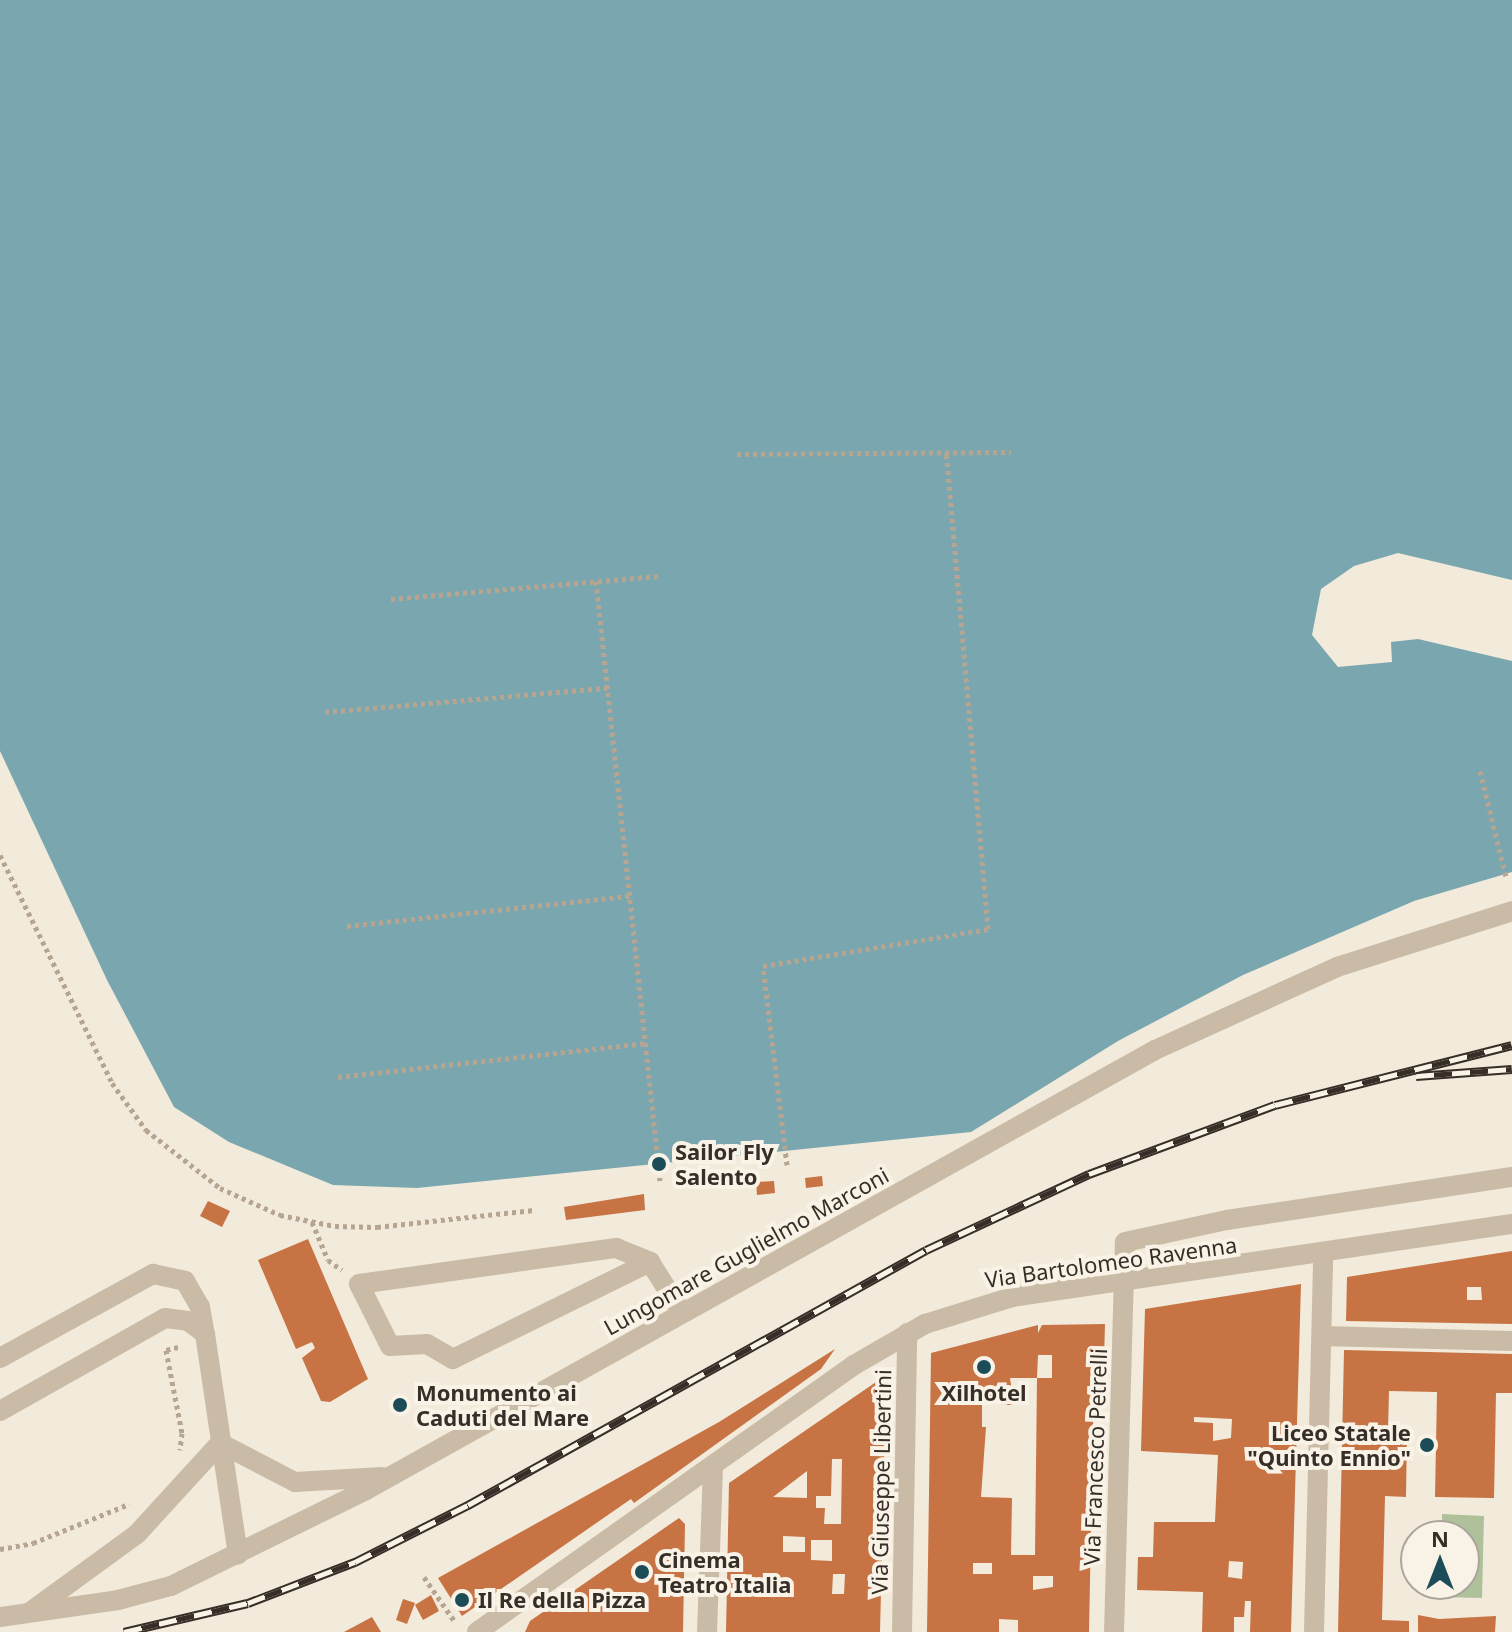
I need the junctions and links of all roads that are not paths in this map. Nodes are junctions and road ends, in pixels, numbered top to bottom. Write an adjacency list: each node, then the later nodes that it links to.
1 (1512, 911): 7 (street, Lungomare Guglielmo Marconi)
2 (1512, 1177): 6 (street, Via Francesco Petrelli)
3 (1512, 1224): 4 (street, Via Bartolomeo Ravenna)
4 (1323, 1255): 6 (street, Via Bartolomeo Ravenna); 10 (street)
5 (650, 1262): 5 (street); 7 (street)
6 (1124, 1283): 8 (street, Via Bartolomeo Ravenna); 23 (street, Via Francesco Petrelli)
7 (682, 1313): 16 (street, Lungomare Guglielmo Marconi)
8 (907, 1333): 15 (street, Via Bartolomeo Ravenna); 22 (street, Via Giuseppe Libertini)
9 (206, 1336): 12 (street); 13 (street); 14 (street)
10 (1322, 1336): 11 (street); 24 (street)
11 (1512, 1341)
12 (0, 1358)
13 (0, 1411)
14 (220, 1443): 16 (street); 17 (street); 18 (street)
15 (713, 1465): 20 (street, Via Bartolomeo Ravenna); 21 (street)
16 (382, 1477): 17 (street, Lungomare Guglielmo Marconi)
17 (238, 1555): 18 (street, Lungomare Guglielmo Marconi)
18 (30, 1612): 19 (street, Lungomare Guglielmo Marconi)
19 (0, 1617)
20 (477, 1632)
21 (707, 1632)
22 (902, 1632)
23 (1114, 1632)
24 (1314, 1632)

